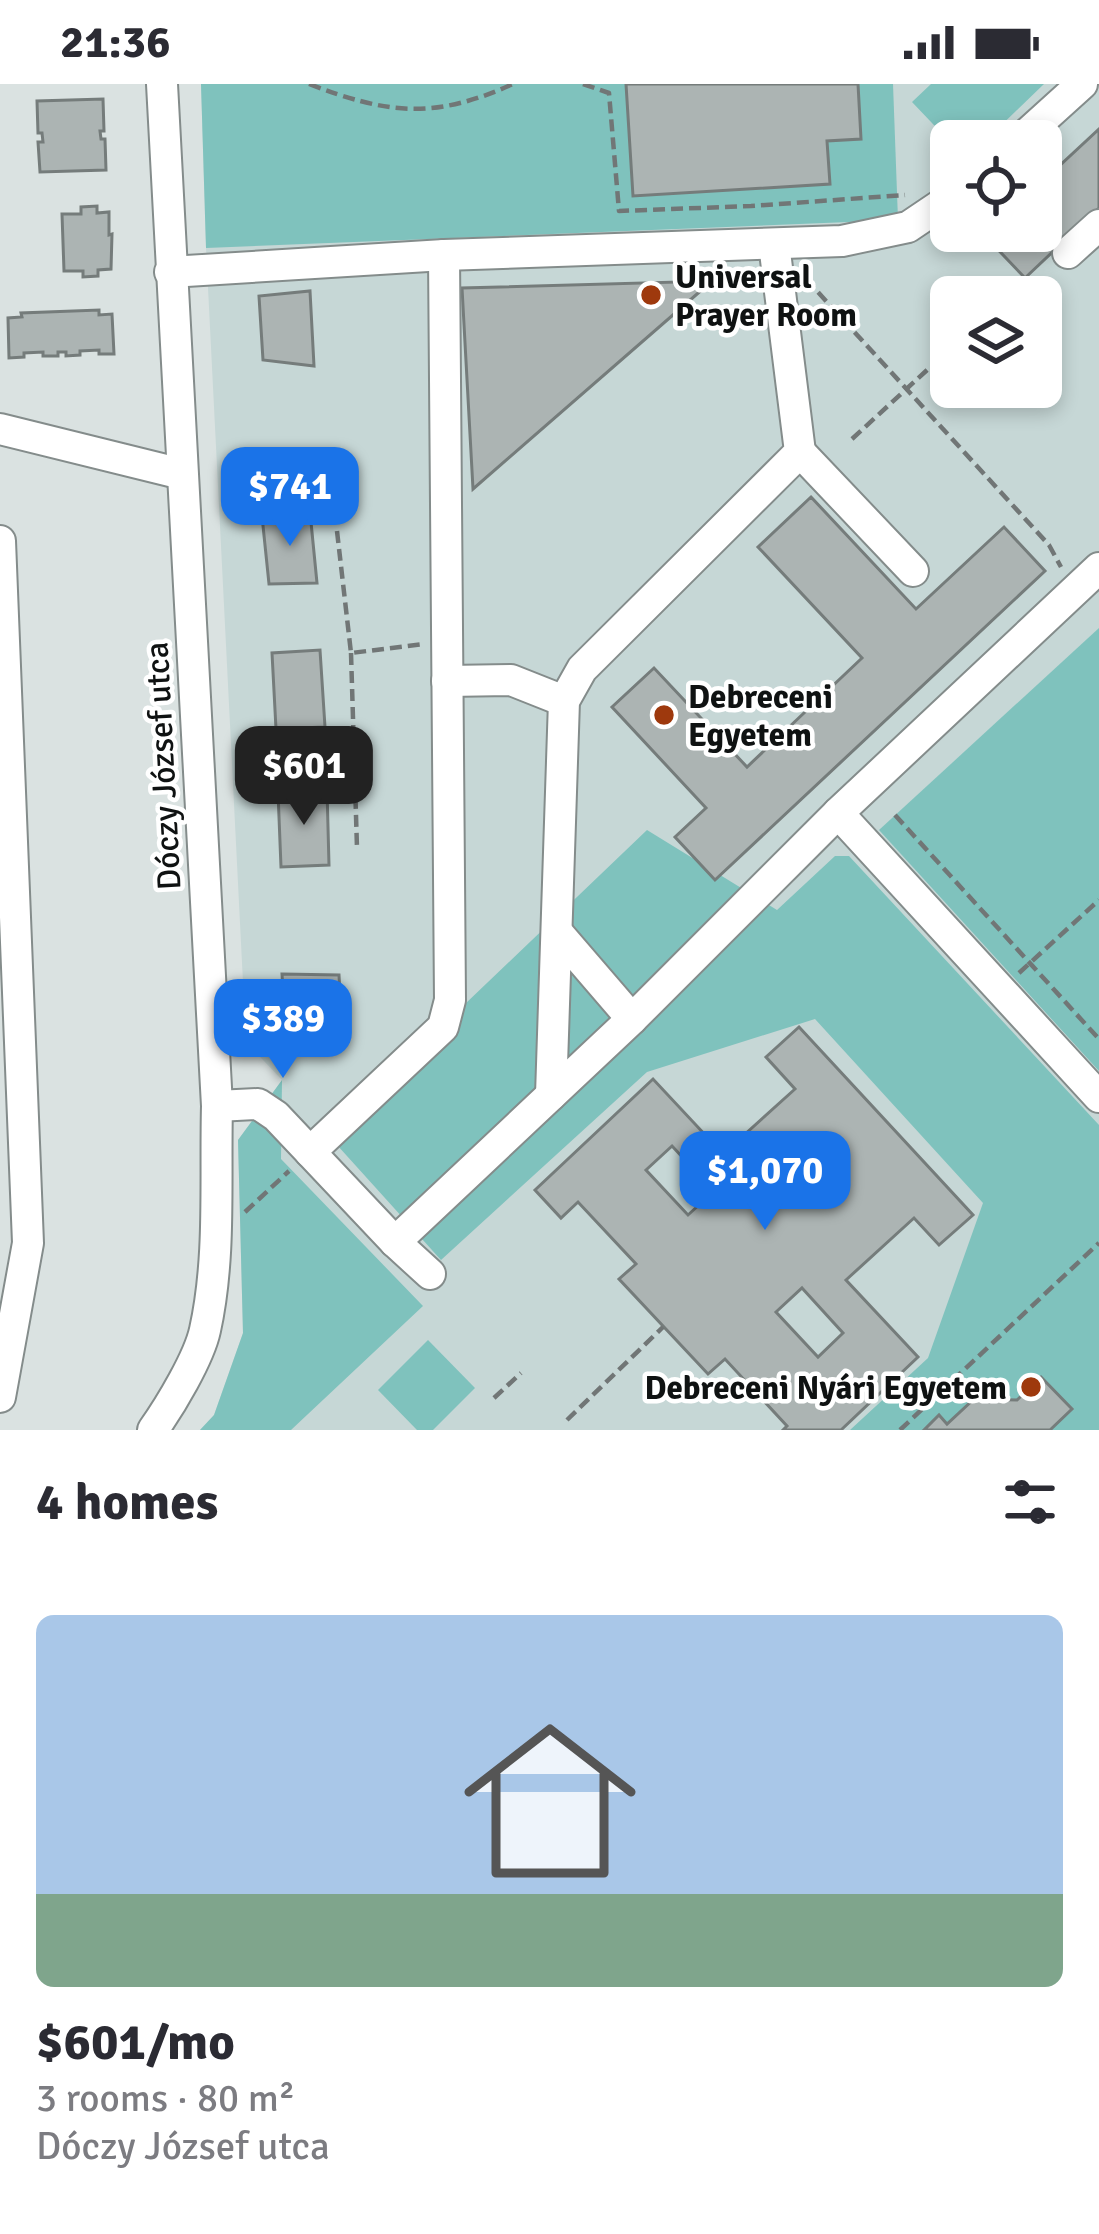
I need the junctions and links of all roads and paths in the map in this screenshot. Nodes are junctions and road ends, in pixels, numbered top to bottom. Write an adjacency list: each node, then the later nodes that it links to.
1 (162, 84): 13 (street, Dóczy József utca)
2 (309, 84): 3 (path)
3 (513, 84)
4 (583, 84): 8 (path)
5 (1082, 84): 6 (street)
6 (1042, 120)
7 (930, 213): 8 (street)
8 (924, 217): 10 (street)
9 (1099, 225): 11 (street)
10 (774, 244): 12 (street); 19 (street)
11 (1068, 253)
12 (444, 255): 13 (street); 26 (street)
13 (170, 272): 20 (street, Dóczy József utca)
14 (803, 276): 16 (path)
15 (930, 367): 16 (path)
16 (906, 388): 18 (path); 25 (path)
17 (0, 429): 20 (street)
18 (852, 439)
19 (800, 452): 24 (street); 29 (street)
20 (182, 474): 41 (street, Dóczy József utca)
21 (337, 531): 27 (path)
22 (0, 541): 49 (street)
23 (1099, 568): 25 (street)
24 (913, 571)
25 (1074, 591): 30 (street)
26 (447, 641): 27 (path); 28 (street)
27 (351, 653): 32 (path)
28 (448, 681): 29 (street); 42 (street)
29 (564, 701): 34 (street)
30 (838, 813): 36 (street); 37 (street)
31 (895, 815): 35 (path)
32 (357, 848)
33 (1099, 900): 35 (path)
34 (558, 934): 37 (street); 39 (street)
35 (1030, 964): 36 (path); 38 (path)
36 (1001, 990): 40 (street)
37 (632, 1018): 39 (street)
38 (1099, 1039)
39 (551, 1095): 44 (street)
40 (1099, 1096)
41 (217, 1106): 42 (street); 43 (street, Dóczy József utca)
42 (310, 1153): 43 (path); 44 (street)
43 (214, 1228): 52 (street, Dóczy József utca)
44 (395, 1242): 46 (street)
45 (1099, 1244): 53 (path)
46 (430, 1274)
47 (663, 1327): 51 (path)
48 (521, 1372): 50 (path)
49 (0, 1397)
50 (494, 1398)
51 (567, 1420)
52 (153, 1430)
53 (900, 1430)

